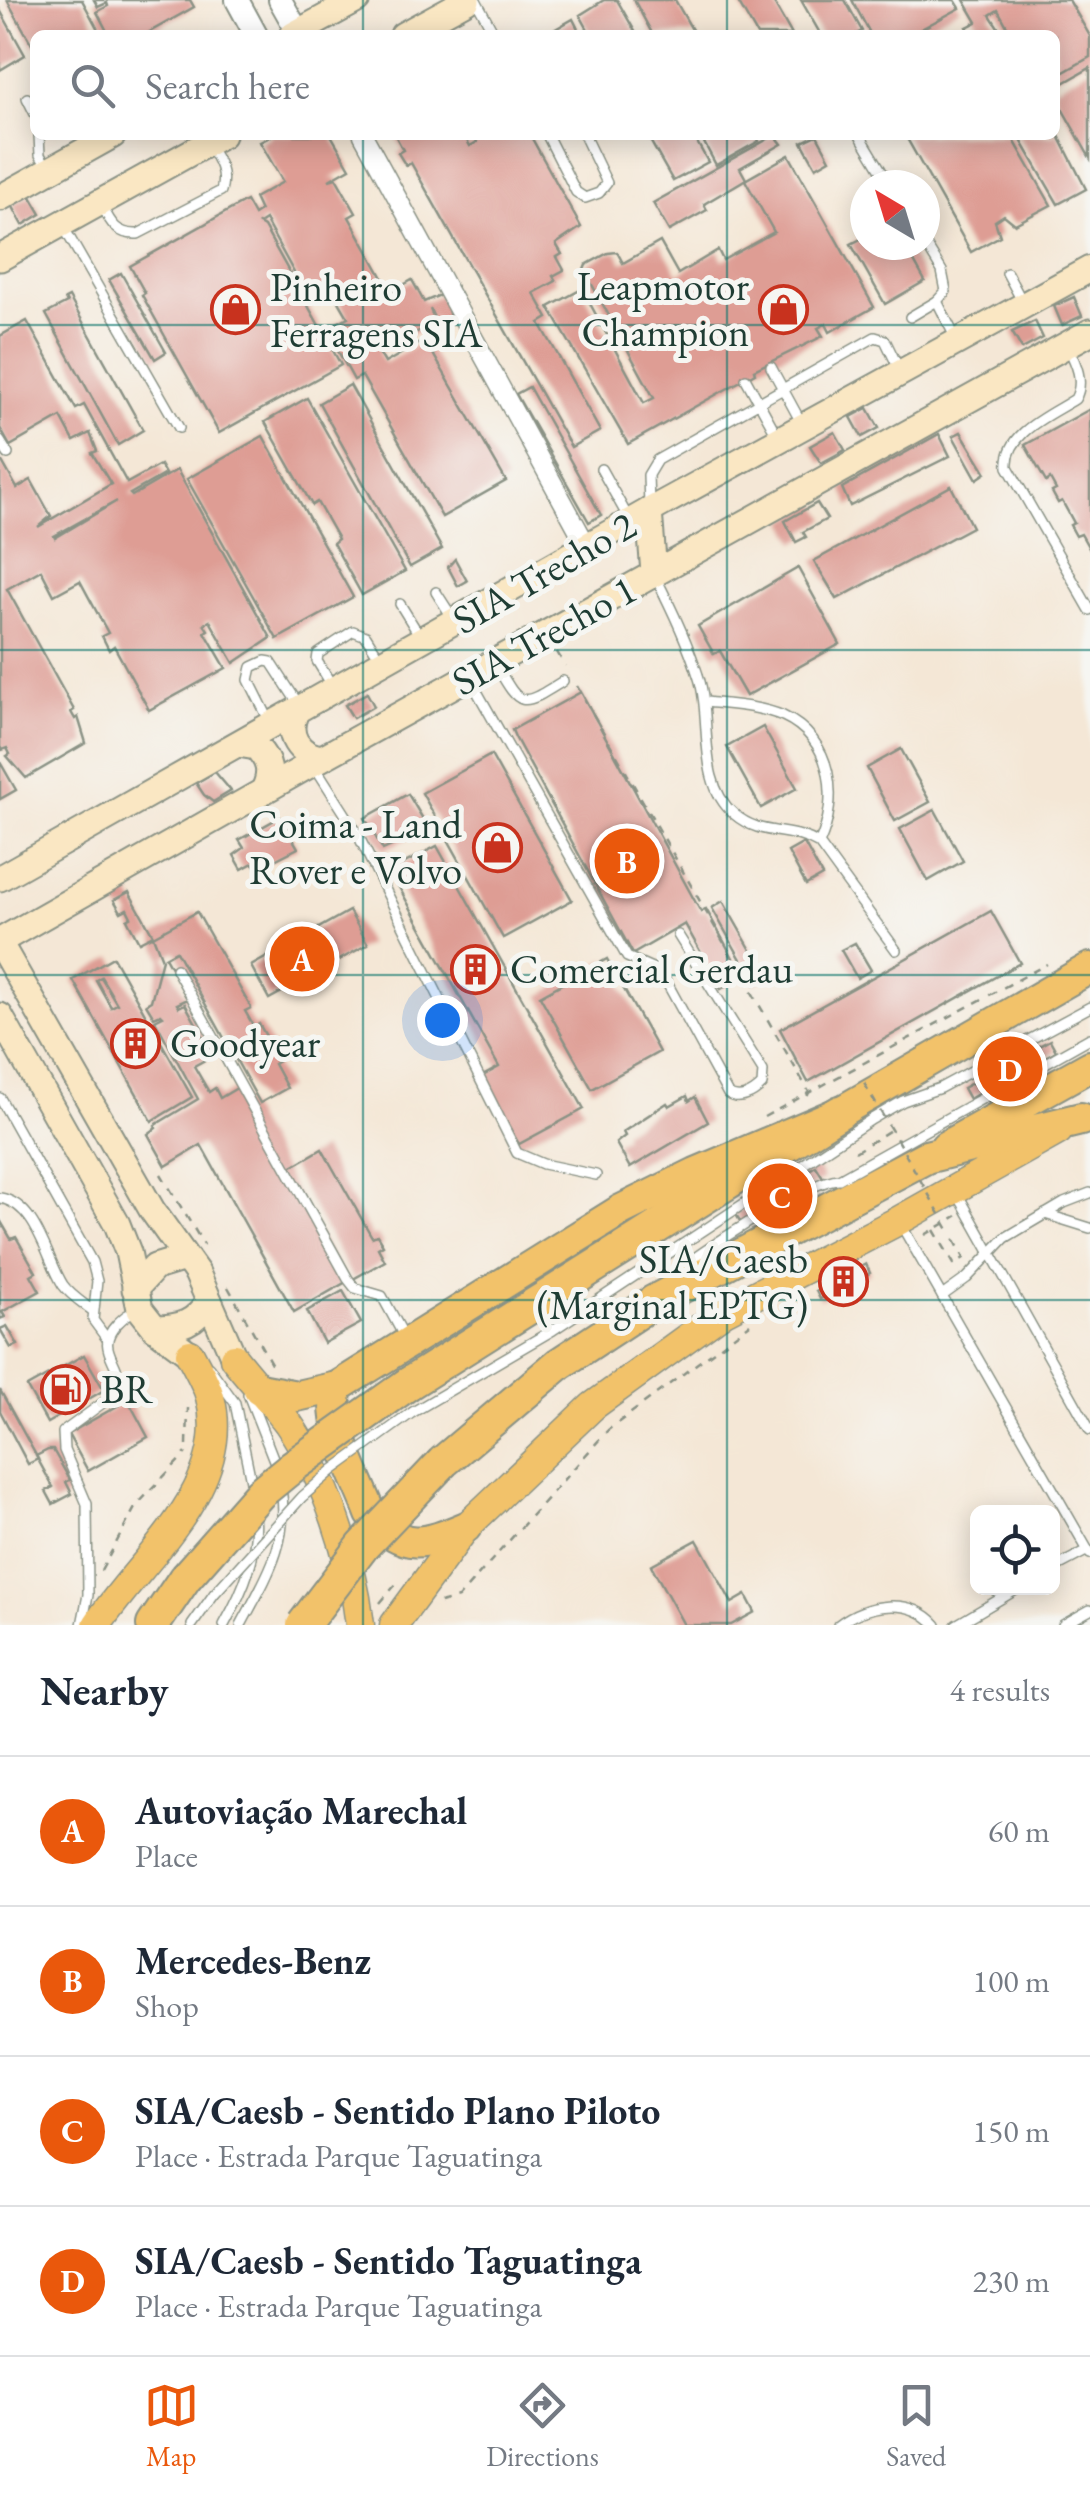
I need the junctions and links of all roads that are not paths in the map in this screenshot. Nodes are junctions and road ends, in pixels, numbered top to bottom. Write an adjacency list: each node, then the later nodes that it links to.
1 (237, 0): 6 (street)
2 (280, 0): 7 (street)
3 (357, 0): 8 (main road)
4 (467, 0): 9 (main road)
5 (476, 0): 10 (lane)
6 (253, 30)
7 (294, 30)
8 (303, 30)
9 (412, 30)
10 (491, 30)
11 (27, 98): 12 (lane)
12 (30, 104)
13 (39, 140): 22 (lane)
14 (104, 140): 22 (main road)
15 (213, 140): 24 (main road)
16 (215, 140): 24 (lane)
17 (367, 140): 47 (street)
18 (550, 140): 19 (lane)
19 (586, 140)
20 (863, 140): 21 (lane)
21 (881, 170)
22 (49, 171): 23 (main road)
23 (0, 198)
24 (101, 202): 25 (main road)
25 (62, 224): 26 (main road); 41 (lane)
26 (6, 250)
27 (934, 260): 30 (lane)
28 (1007, 273): 31 (lane)
29 (1087, 275): 31 (main road, SIA Trecho 2)
30 (937, 300): 32 (lane); 34 (lane)
31 (1024, 305): 34 (main road, SIA Trecho 2)
32 (910, 317)
33 (1079, 338): 48 (main road, SIA Trecho 1); 51 (lane)
34 (957, 342): 36 (main road, SIA Trecho 2)
35 (770, 367): 38 (lane)
36 (901, 373): 38 (lane); 40 (main road, SIA Trecho 2)
37 (746, 379): 39 (lane)
38 (783, 389): 39 (lane); 40 (lane)
39 (758, 402): 42 (lane); 46 (lane)
40 (804, 426): 42 (main road, SIA Trecho 2)
41 (179, 428)
42 (779, 440): 46 (main road, SIA Trecho 2)
43 (0, 441): 44 (lane)
44 (8, 454)
45 (601, 469): 46 (lane)
46 (640, 516): 47 (main road, SIA Trecho 2); 48 (main road)
47 (587, 546): 52 (main road, SIA Trecho 2)
48 (654, 573): 54 (main road, SIA Trecho 1); 59 (lane)
49 (436, 592): 52 (lane)
50 (400, 604): 53 (lane)
51 (1090, 610)
52 (455, 623): 53 (main road, SIA Trecho 2)
53 (422, 641): 55 (main road, SIA Trecho 2)
54 (494, 662): 56 (main road, SIA Trecho 1); 57 (lane)
55 (383, 664): 58 (main road, SIA Trecho 2); 58 (lane)
56 (468, 677): 62 (main road, SIA Trecho 1); 66 (lane)
57 (569, 682)
58 (335, 691): 60 (main road, SIA Trecho 2)
59 (706, 702): 64 (lane); 64 (lane)
60 (290, 717): 60 (lane); 61 (main road, SIA Trecho 2); 62 (main road)
61 (238, 744): 63 (main road); 65 (main road, SIA Trecho 2)
62 (317, 761): 63 (main road, SIA Trecho 1); 79 (lane)
63 (264, 790): 67 (main road, SIA Trecho 1)
64 (819, 844): 68 (lane)
65 (0, 878)
66 (678, 935)
67 (0, 943): 87 (main road)
68 (896, 950)
69 (1090, 968): 76 (highway)
70 (176, 970): 93 (lane)
71 (1090, 1006): 99 (lane)
72 (0, 1016): 90 (main road)
73 (1090, 1038): 96 (lane)
74 (1090, 1066): 78 (highway)
75 (0, 1098): 91 (lane)
76 (840, 1112): 93 (highway); 99 (highway)
77 (1085, 1116): 78 (highway); 82 (main road)
78 (926, 1157): 111 (highway, bridge)
79 (596, 1175)
80 (1090, 1193): 83 (lane)
81 (0, 1198): 91 (lane)
82 (960, 1200): 85 (main road); 86 (lane)
83 (1045, 1214): 84 (lane); 86 (lane)
84 (1090, 1228)
85 (906, 1233): 89 (lane); 103 (main road)
86 (990, 1253): 89 (lane); 100 (lane)
87 (197, 1256): 88 (main road); 90 (main road)
88 (219, 1295): 90 (main road); 95 (main road)
89 (942, 1296): 105 (lane)
90 (144, 1309): 92 (lane); 94 (main road)
91 (93, 1311): 92 (lane)
92 (107, 1338): 113 (lane)
93 (408, 1343): 98 (highway)
94 (190, 1354): 114 (main road); 117 (lane)
95 (234, 1358): 97 (main road); 118 (lane)
96 (538, 1366)
97 (267, 1381): 98 (highway); 112 (main road)
98 (336, 1386): 103 (highway)
99 (410, 1398): 108 (highway, bridge)
100 (1090, 1430)
101 (376, 1509): 102 (lane)
102 (364, 1523)
103 (466, 1527): 119 (main road)
104 (353, 1536): 106 (lane)
105 (1089, 1552): 107 (lane)
106 (331, 1564)
107 (1060, 1565)
108 (200, 1586): 115 (highway); 116 (lane)
109 (1008, 1595): 122 (lane)
110 (1090, 1610): 123 (lane)
111 (299, 1617)
112 (360, 1624)
113 (82, 1625)
114 (97, 1625)
115 (153, 1625)
116 (192, 1625)
117 (224, 1625)
118 (241, 1625)
119 (394, 1625)
120 (838, 1625): 121 (lane)
121 (936, 1625)
122 (956, 1625)
123 (1063, 1625)

